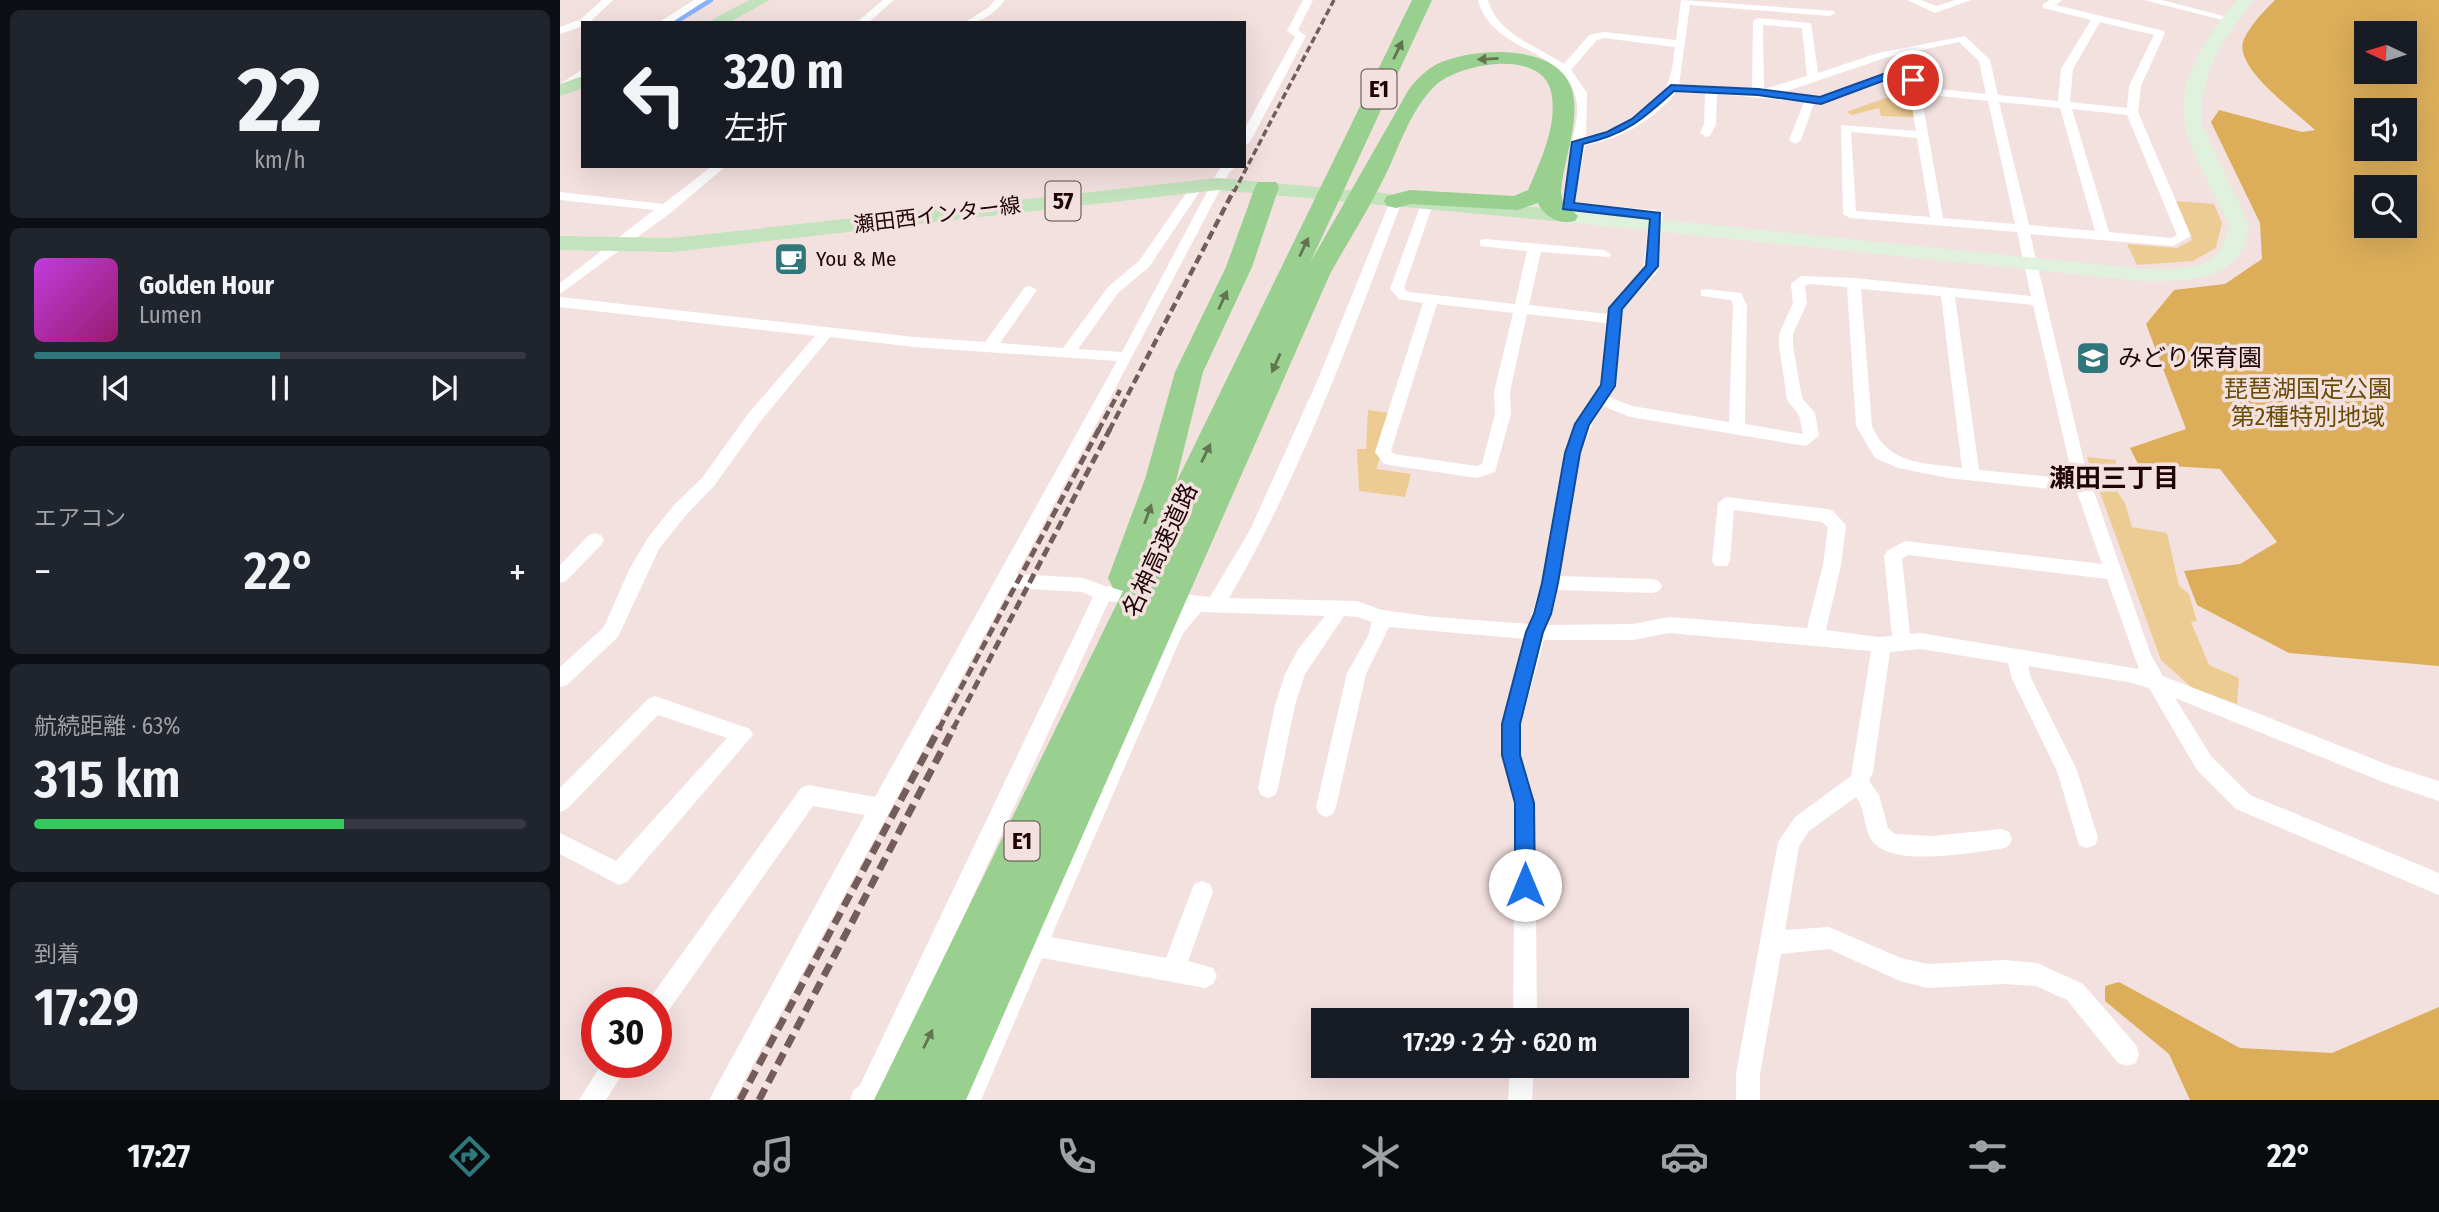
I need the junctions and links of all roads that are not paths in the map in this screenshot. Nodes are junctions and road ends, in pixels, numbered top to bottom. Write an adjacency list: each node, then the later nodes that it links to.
1 (608, 0): 21 (street)
2 (701, 0): 22 (street)
3 (762, 0): 23 (main road)
4 (889, 0): 24 (street)
5 (1000, 0): 25 (street)
6 (1308, 0): 44 (street)
7 (1422, 0): 50 (highway, 名神高速道路 / E1, one-way to 7)
8 (1441, 0): 50 (highway, 名神高速道路 / E1)
9 (1483, 0): 29 (street)
10 (1912, 0): 11 (street)
11 (1966, 0)
12 (2057, 0): 19 (street)
13 (2152, 0): 20 (street)
14 (2245, 0): 20 (street)
15 (1686, 1): 16 (street); 28 (street)
16 (1740, 3): 17 (street)
17 (1809, 6): 18 (street)
18 (1830, 13)
19 (2097, 19): 40 (street); 41 (street)
20 (2230, 19): 68 (street)
21 (584, 21)
22 (666, 21)
23 (718, 21)
24 (863, 21)
25 (972, 21)
26 (581, 22): 27 (street)
27 (560, 31)
28 (1679, 44): 29 (street); 33 (street)
29 (1566, 69): 46 (street)
30 (581, 74): 34 (street)
31 (1813, 78): 37 (street); 37 (street); 38 (street)
32 (581, 82): 34 (main road)
33 (1671, 88): 36 (street); 46 (street)
34 (560, 90)
35 (1917, 90): 38 (street); 39 (street); 43 (street)
36 (1711, 91): 37 (street); 42 (street)
37 (1763, 93): 39 (street)
38 (1991, 97): 40 (street); 61 (street)
39 (1810, 100): 45 (street)
40 (2064, 103): 41 (street); 62 (street)
41 (2132, 112): 62 (street)
42 (1706, 133)
43 (1924, 135): 59 (street); 59 (street)
44 (1246, 138)
45 (1796, 140)
46 (1578, 142): 58 (street)
47 (718, 168): 56 (street)
48 (1228, 168): 51 (street)
49 (1549, 168): 50 (highway, one-way to 50); 54 (highway); 58 (highway)
50 (1356, 179): 57 (highway); 57 (highway, 名神高速道路 / E1)
51 (1208, 185): 52 (main road, 瀬田西インター線 / 57); 65 (main road, 瀬田西インター線 / 57); 81 (street); 82 (street)
52 (1267, 187): 54 (main road, 瀬田西インター線 / 57); 94 (highway, one-way to 52)
53 (560, 196): 56 (street)
54 (1396, 201): 55 (main road, 瀬田西インター線 / 57); 60 (street)
55 (1427, 204): 58 (main road, 瀬田西インター線 / 57); 60 (street)
56 (668, 208): 65 (street)
57 (1340, 211): 94 (highway, 名神高速道路 / E1, one-way to 57); 94 (highway, 名神高速道路 / E1, one-way to 94)
58 (1566, 211): 68 (street); 78 (street)
59 (1937, 221): 61 (street)
60 (1403, 228): 74 (street); 94 (street)
61 (2024, 229): 62 (street); 68 (street)
62 (2103, 236)
63 (560, 243): 65 (main road, 瀬田西インター線 / 57)
64 (1485, 243): 66 (street)
65 (619, 246): 70 (street)
66 (1535, 247): 67 (street); 77 (street)
67 (1604, 254)
68 (2032, 264): 75 (street)
69 (1854, 282): 72 (street); 84 (street); 85 (street)
70 (560, 290)
71 (1030, 290): 80 (street)
72 (1947, 291): 75 (street); 85 (street)
73 (1706, 293): 84 (street)
74 (1431, 299): 77 (street); 77 (street)
75 (2042, 301): 86 (street)
76 (560, 302): 79 (street)
77 (1521, 309): 78 (street)
78 (1614, 319): 83 (street)
79 (827, 331): 80 (street); 102 (street)
80 (989, 347): 81 (street)
81 (1067, 353): 82 (street)
82 (1127, 357): 91 (street)
83 (1599, 399): 84 (street); 92 (street)
84 (1737, 428)
85 (1971, 474): 86 (street)
86 (2084, 486): 89 (street)
87 (595, 540): 90 (street)
88 (1721, 561): 98 (street)
89 (2114, 573): 99 (street); 103 (street)
90 (560, 576)
91 (1006, 581): 94 (street); 109 (street)
92 (1550, 583): 93 (street); 97 (street)
93 (1653, 586)
94 (1160, 591): 95 (street); 116 (street); 126 (street); 127 (highway, 名神高速道路 / E1, one-way to 94); 128 (highway, 名神高速道路 / E1)
95 (1339, 608): 96 (street); 104 (street)
96 (1382, 618): 97 (street); 108 (street)
97 (1534, 632): 98 (street); 120 (street)
98 (1818, 636): 100 (street)
99 (1903, 642): 100 (street); 101 (street)
100 (1879, 645): 105 (street)
101 (2016, 656): 103 (street); 110 (street)
102 (560, 680)
103 (2155, 682): 106 (street); 113 (street)
104 (1265, 780)
105 (1858, 783): 111 (street); 115 (street)
106 (2439, 791)
107 (560, 802): 112 (street)
108 (1326, 807)
109 (881, 808): 119 (street); 125 (street)
110 (2087, 838)
111 (2001, 839)
112 (560, 843)
113 (2439, 884)
114 (1202, 892): 117 (street)
115 (1771, 943): 121 (street); 131 (street)
116 (1036, 946): 117 (street); 129 (street)
117 (1173, 970): 118 (street)
118 (1205, 976)
119 (672, 987)
120 (1525, 1008)
121 (2127, 1054)
122 (607, 1078): 124 (street)
123 (1521, 1078): 130 (street)
124 (592, 1100)
125 (721, 1100)
126 (862, 1100)
127 (898, 1100)
128 (942, 1100)
129 (968, 1100)
130 (1520, 1100)
131 (1748, 1100)

